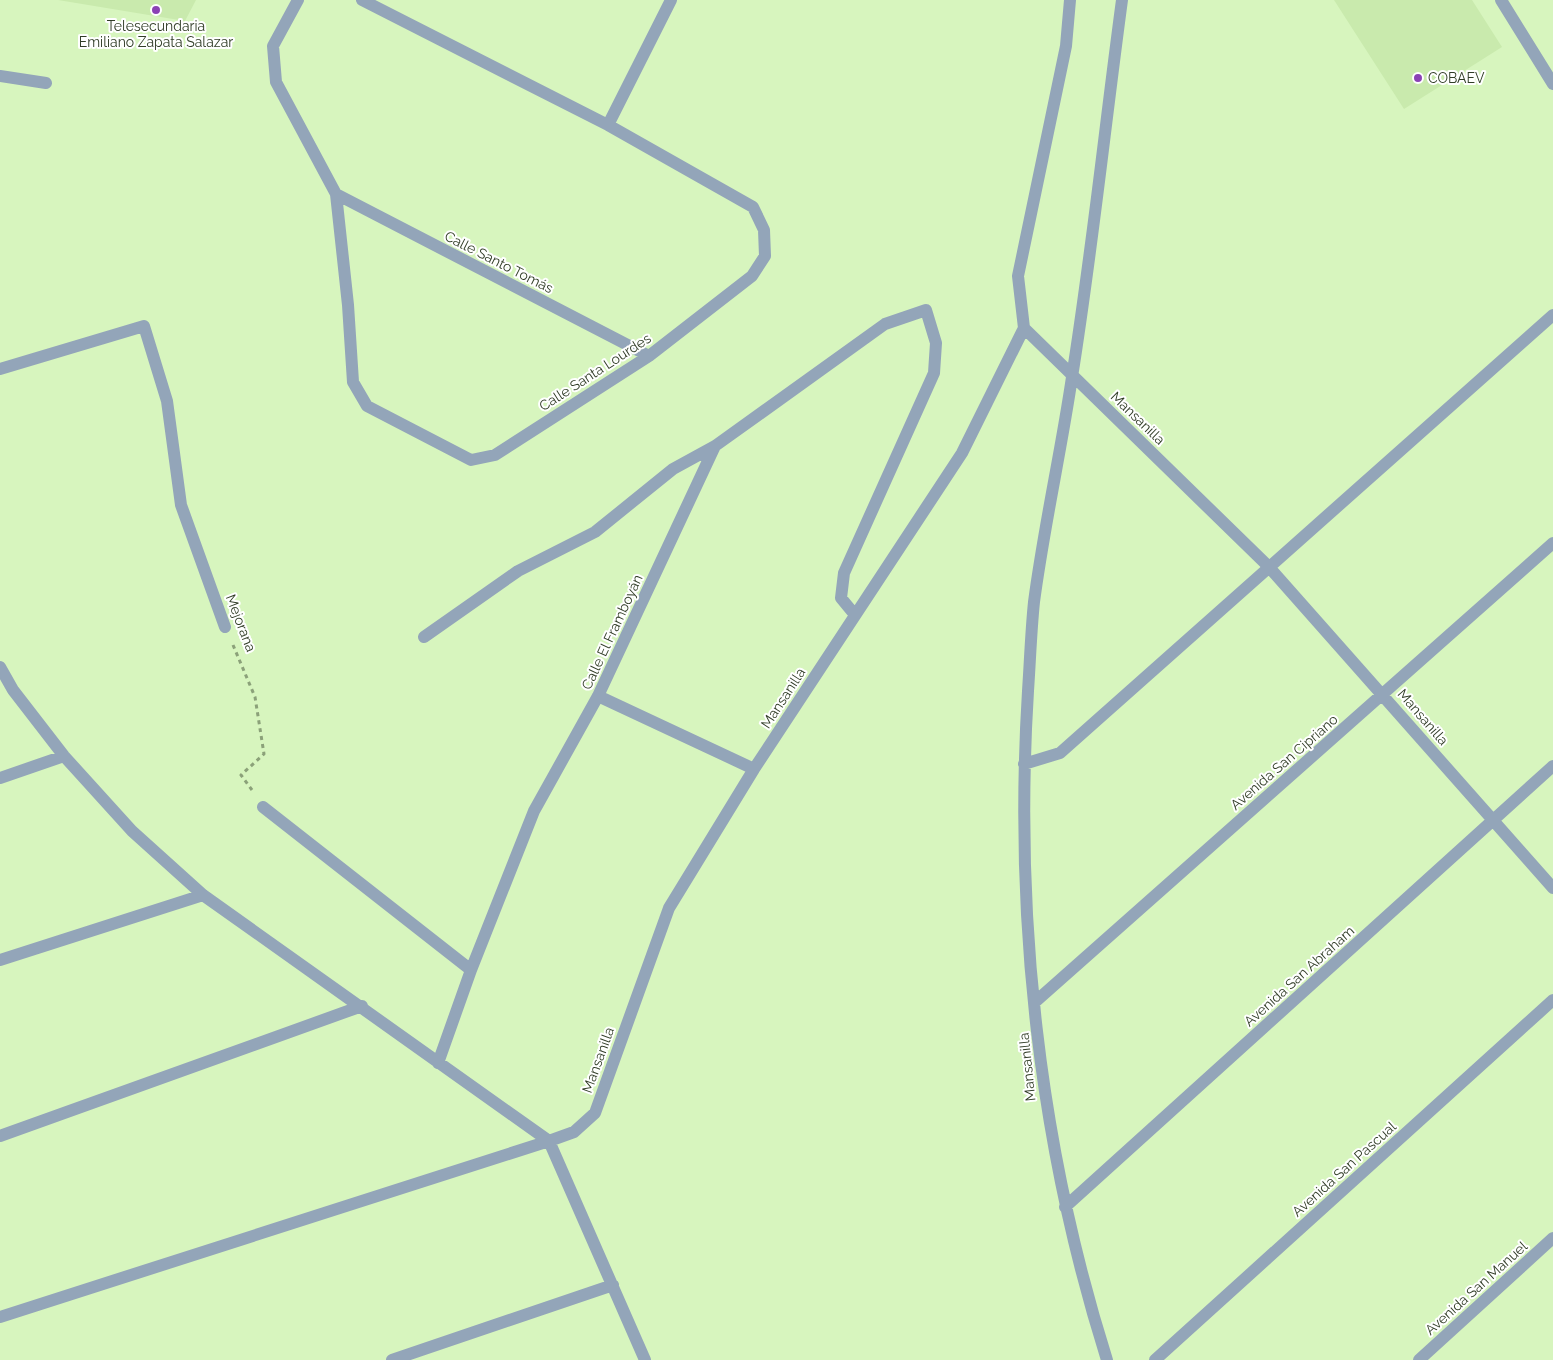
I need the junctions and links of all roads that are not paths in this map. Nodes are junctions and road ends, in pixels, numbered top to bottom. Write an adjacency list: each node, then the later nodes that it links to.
1 (298, 0): 11 (street, Calle Santa Lourdes)
2 (362, 0): 10 (street, Calle Santa Lourdes)
3 (671, 0): 10 (street)
4 (1070, 0): 13 (street)
5 (1122, 0): 16 (street)
6 (1501, 0): 9 (street)
7 (0, 76): 8 (street)
8 (46, 83)
9 (1553, 84)
10 (608, 125): 14 (street, Calle Santa Lourdes)
11 (336, 194): 14 (street, Calle Santo Tomás); 14 (street, Calle Santa Lourdes)
12 (1553, 315): 19 (street)
13 (1024, 328): 16 (street, Mansanilla); 20 (street, Mansanilla)
14 (649, 356)
15 (0, 369): 21 (street, Mejorana)
16 (1073, 374): 19 (street, Mansanilla); 27 (street, Mansanilla)
17 (715, 446): 20 (street, Calle El Framboyán); 22 (street); 25 (street, Calle El Framboyán)
18 (1553, 543): 24 (street, Avenida San Cipriano)
19 (1268, 566): 24 (street, Mansanilla); 27 (street)
20 (855, 615): 29 (street, Mansanilla)
21 (225, 627)
22 (424, 638)
23 (0, 667): 26 (street)
24 (1383, 695): 32 (street, Mansanilla); 38 (street, Avenida San Cipriano)
25 (598, 696): 29 (street); 36 (street, Calle El Framboyán)
26 (64, 756): 30 (street); 34 (street)
27 (1024, 764): 38 (street, Mansanilla)
28 (1553, 766): 32 (street, Avenida San Abraham)
29 (754, 769): 42 (street, Mansanilla)
30 (0, 778)
31 (264, 807): 36 (street)
32 (1494, 820): 33 (street, Mansanilla); 43 (street, Avenida San Abraham)
33 (1553, 888)
34 (203, 895): 35 (street); 39 (street)
35 (0, 960)
36 (471, 970): 40 (street, Calle El Framboyán)
37 (1553, 1000): 50 (street, Avenida San Pascual)
38 (1035, 1002): 43 (street, Mansanilla)
39 (362, 1006): 40 (street); 41 (street)
40 (438, 1063): 42 (street)
41 (0, 1136)
42 (549, 1141): 45 (street); 46 (street, Mansanilla)
43 (1066, 1207): 49 (street, Mansanilla)
44 (1553, 1238): 51 (street, Avenida San Manuel)
45 (613, 1285): 47 (street); 48 (street)
46 (0, 1316)
47 (392, 1360)
48 (645, 1360)
49 (1107, 1360)
50 (1155, 1360)
51 (1419, 1360)

